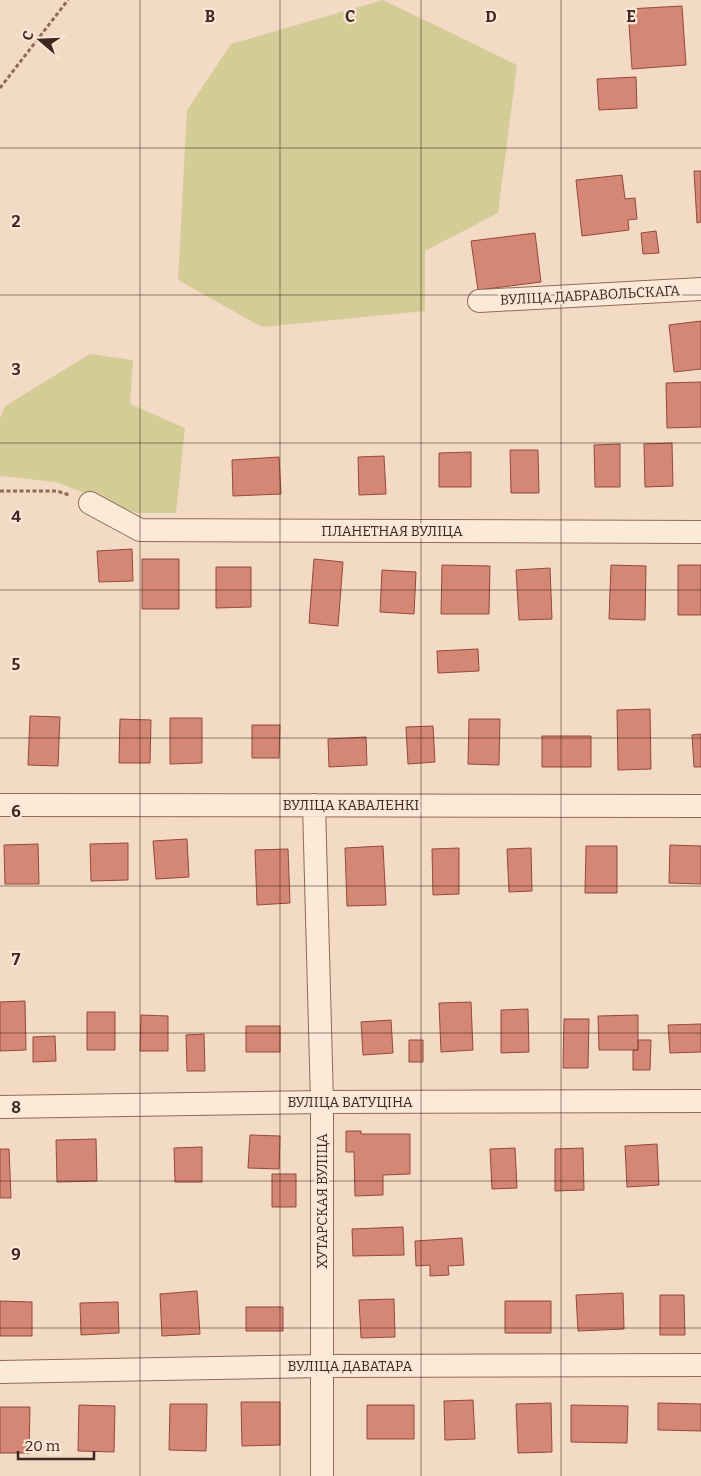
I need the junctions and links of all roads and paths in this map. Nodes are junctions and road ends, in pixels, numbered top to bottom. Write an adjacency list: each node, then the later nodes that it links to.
1 (68, 0): 2 (path)
2 (0, 88)
3 (701, 289): 4 (street, ВУЛІЦА ДАБРАВОЛЬСКАГА)
4 (479, 301)
5 (0, 491): 6 (path)
6 (90, 503): 7 (street, ПЛАНЕТНАЯ ВУЛІЦА)
7 (701, 532)
8 (0, 805): 9 (street, ВУЛІЦА КАВАЛЕНКІ)
9 (314, 805): 10 (street, ВУЛІЦА КАВАЛЕНКІ); 12 (street, ХУТАРСКАЯ ВУЛІЦА)
10 (701, 806)
11 (701, 1101): 12 (street, ВУЛІЦА ВАТУЦІНА)
12 (322, 1102): 13 (street, ВУЛІЦА ВАТУЦІНА); 15 (street, ХУТАРСКАЯ ВУЛІЦА)
13 (0, 1107)
14 (701, 1365): 15 (street, ВУЛІЦА ДАВАТАРА)
15 (322, 1366): 16 (street, ВУЛІЦА ДАВАТАРА); 17 (street, ХУТАРСКАЯ ВУЛІЦА)
16 (0, 1372)
17 (322, 1476)

